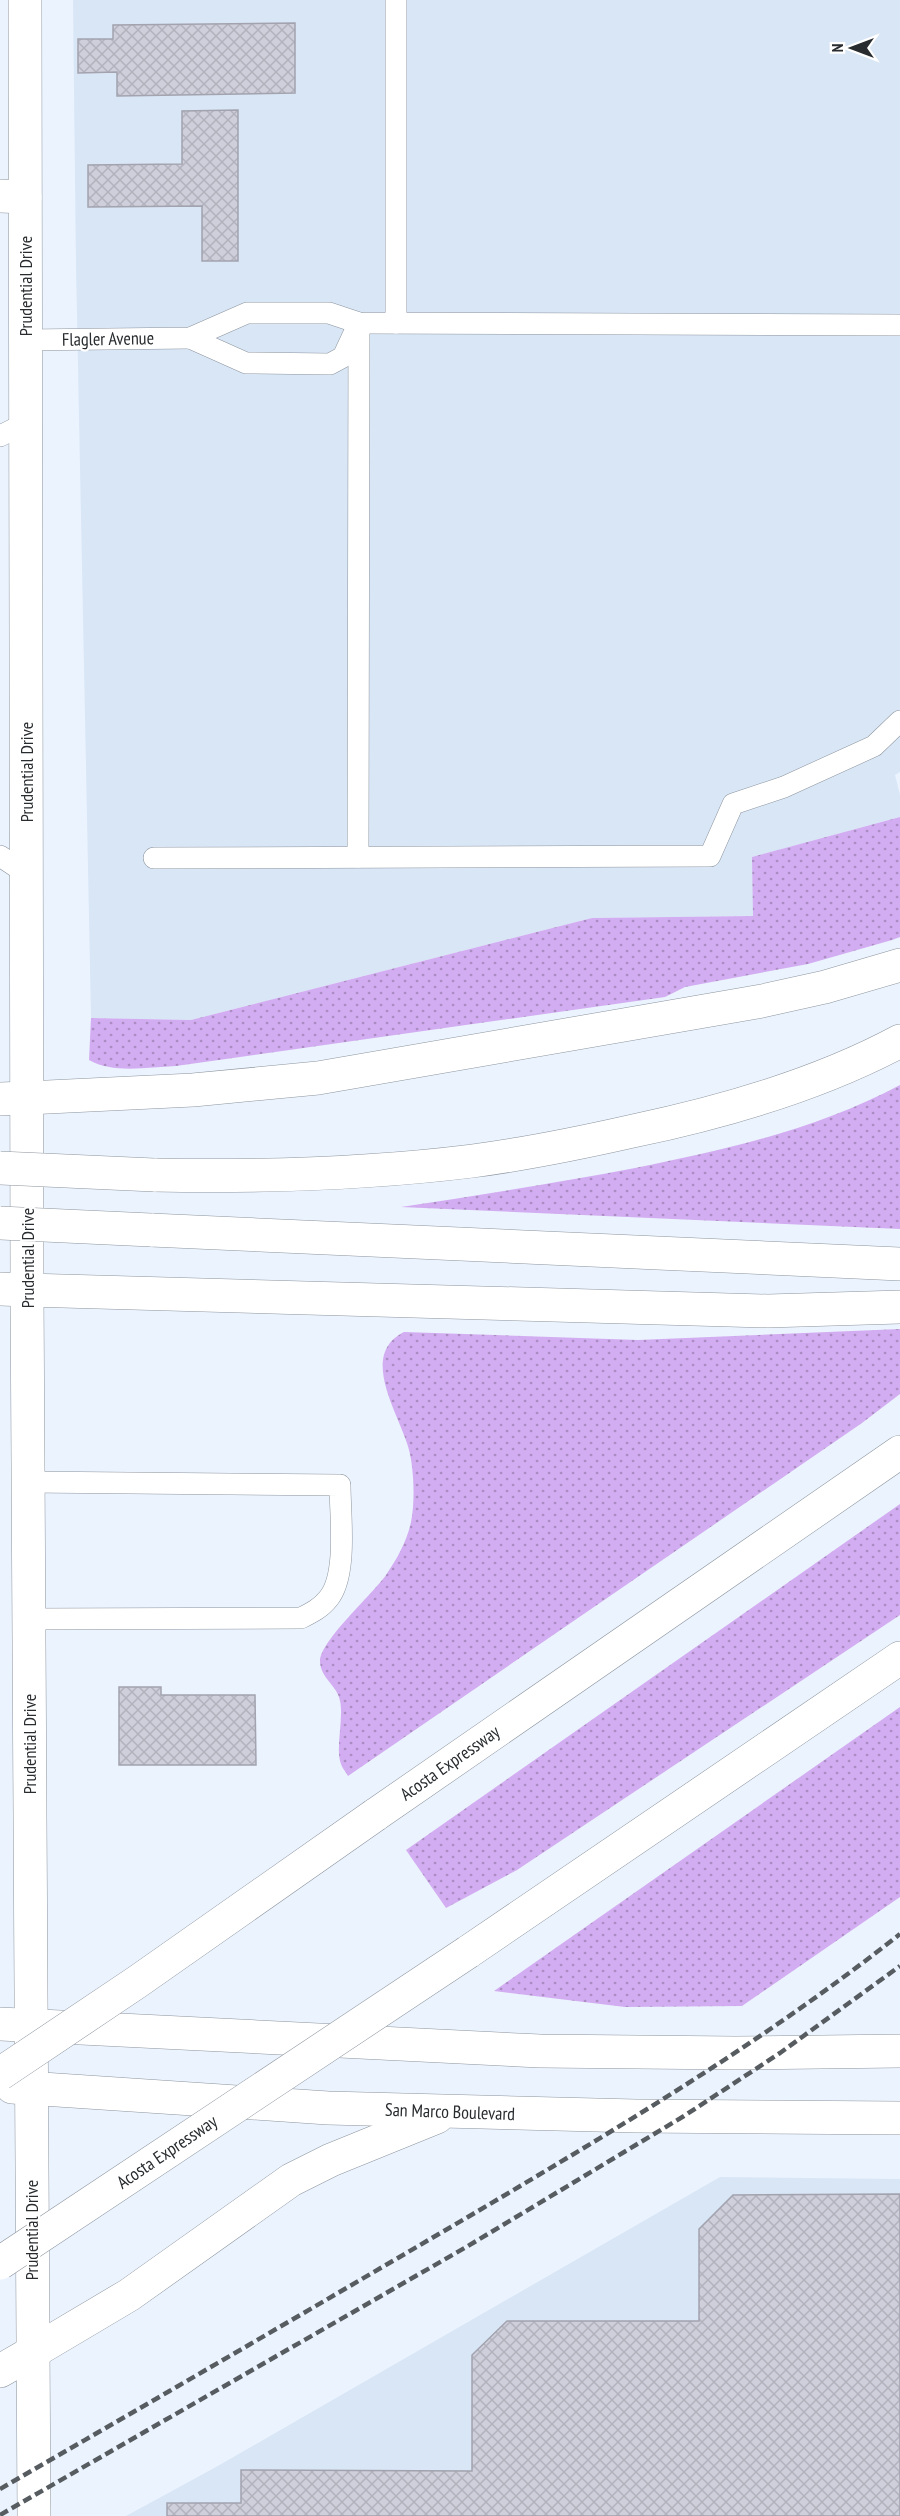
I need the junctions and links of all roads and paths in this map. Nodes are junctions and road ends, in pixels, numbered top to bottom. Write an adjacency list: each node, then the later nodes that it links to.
1 (25, 0): 3 (main road, Prudential Drive)
2 (396, 0): 5 (lane)
3 (13, 196): 8 (main road, Prudential Drive)
4 (359, 323): 5 (lane); 7 (lane); 7 (lane); 11 (lane)
5 (396, 323): 6 (lane)
6 (900, 325)
7 (190, 338): 8 (lane, Flagler Avenue)
8 (26, 340): 9 (main road, Prudential Drive)
9 (13, 429): 13 (main road, Prudential Drive)
10 (900, 721): 11 (lane)
11 (358, 857): 12 (lane)
12 (154, 858)
13 (13, 865): 16 (main road, Prudential Drive)
14 (900, 965): 16 (main road)
15 (900, 1041): 17 (main road, bridge)
16 (14, 1099): 20 (main road, Prudential Drive)
17 (0, 1168)
18 (0, 1223): 19 (main road, bridge)
19 (900, 1264)
20 (14, 1290): 21 (main road); 23 (main road, Prudential Drive)
21 (900, 1307)
22 (900, 1452): 28 (main road, Acosta Expressway, bridge)
23 (29, 1482): 24 (main road, Prudential Drive); 24 (lane)
24 (30, 1619): 26 (main road, Prudential Drive)
25 (900, 1658): 33 (main road, Acosta Expressway, bridge)
26 (16, 2025): 27 (main road); 30 (main road, Prudential Drive)
27 (900, 2051)
28 (0, 2074)
29 (0, 2086): 30 (main road, San Marco Boulevard)
30 (32, 2088): 31 (main road, San Marco Boulevard); 34 (main road, Prudential Drive)
31 (449, 2112): 32 (main road, San Marco Boulevard); 34 (main road)
32 (900, 2118)
33 (0, 2263)
34 (33, 2352): 35 (main road); 36 (main road, Prudential Drive)
35 (0, 2371)
36 (34, 2516)

